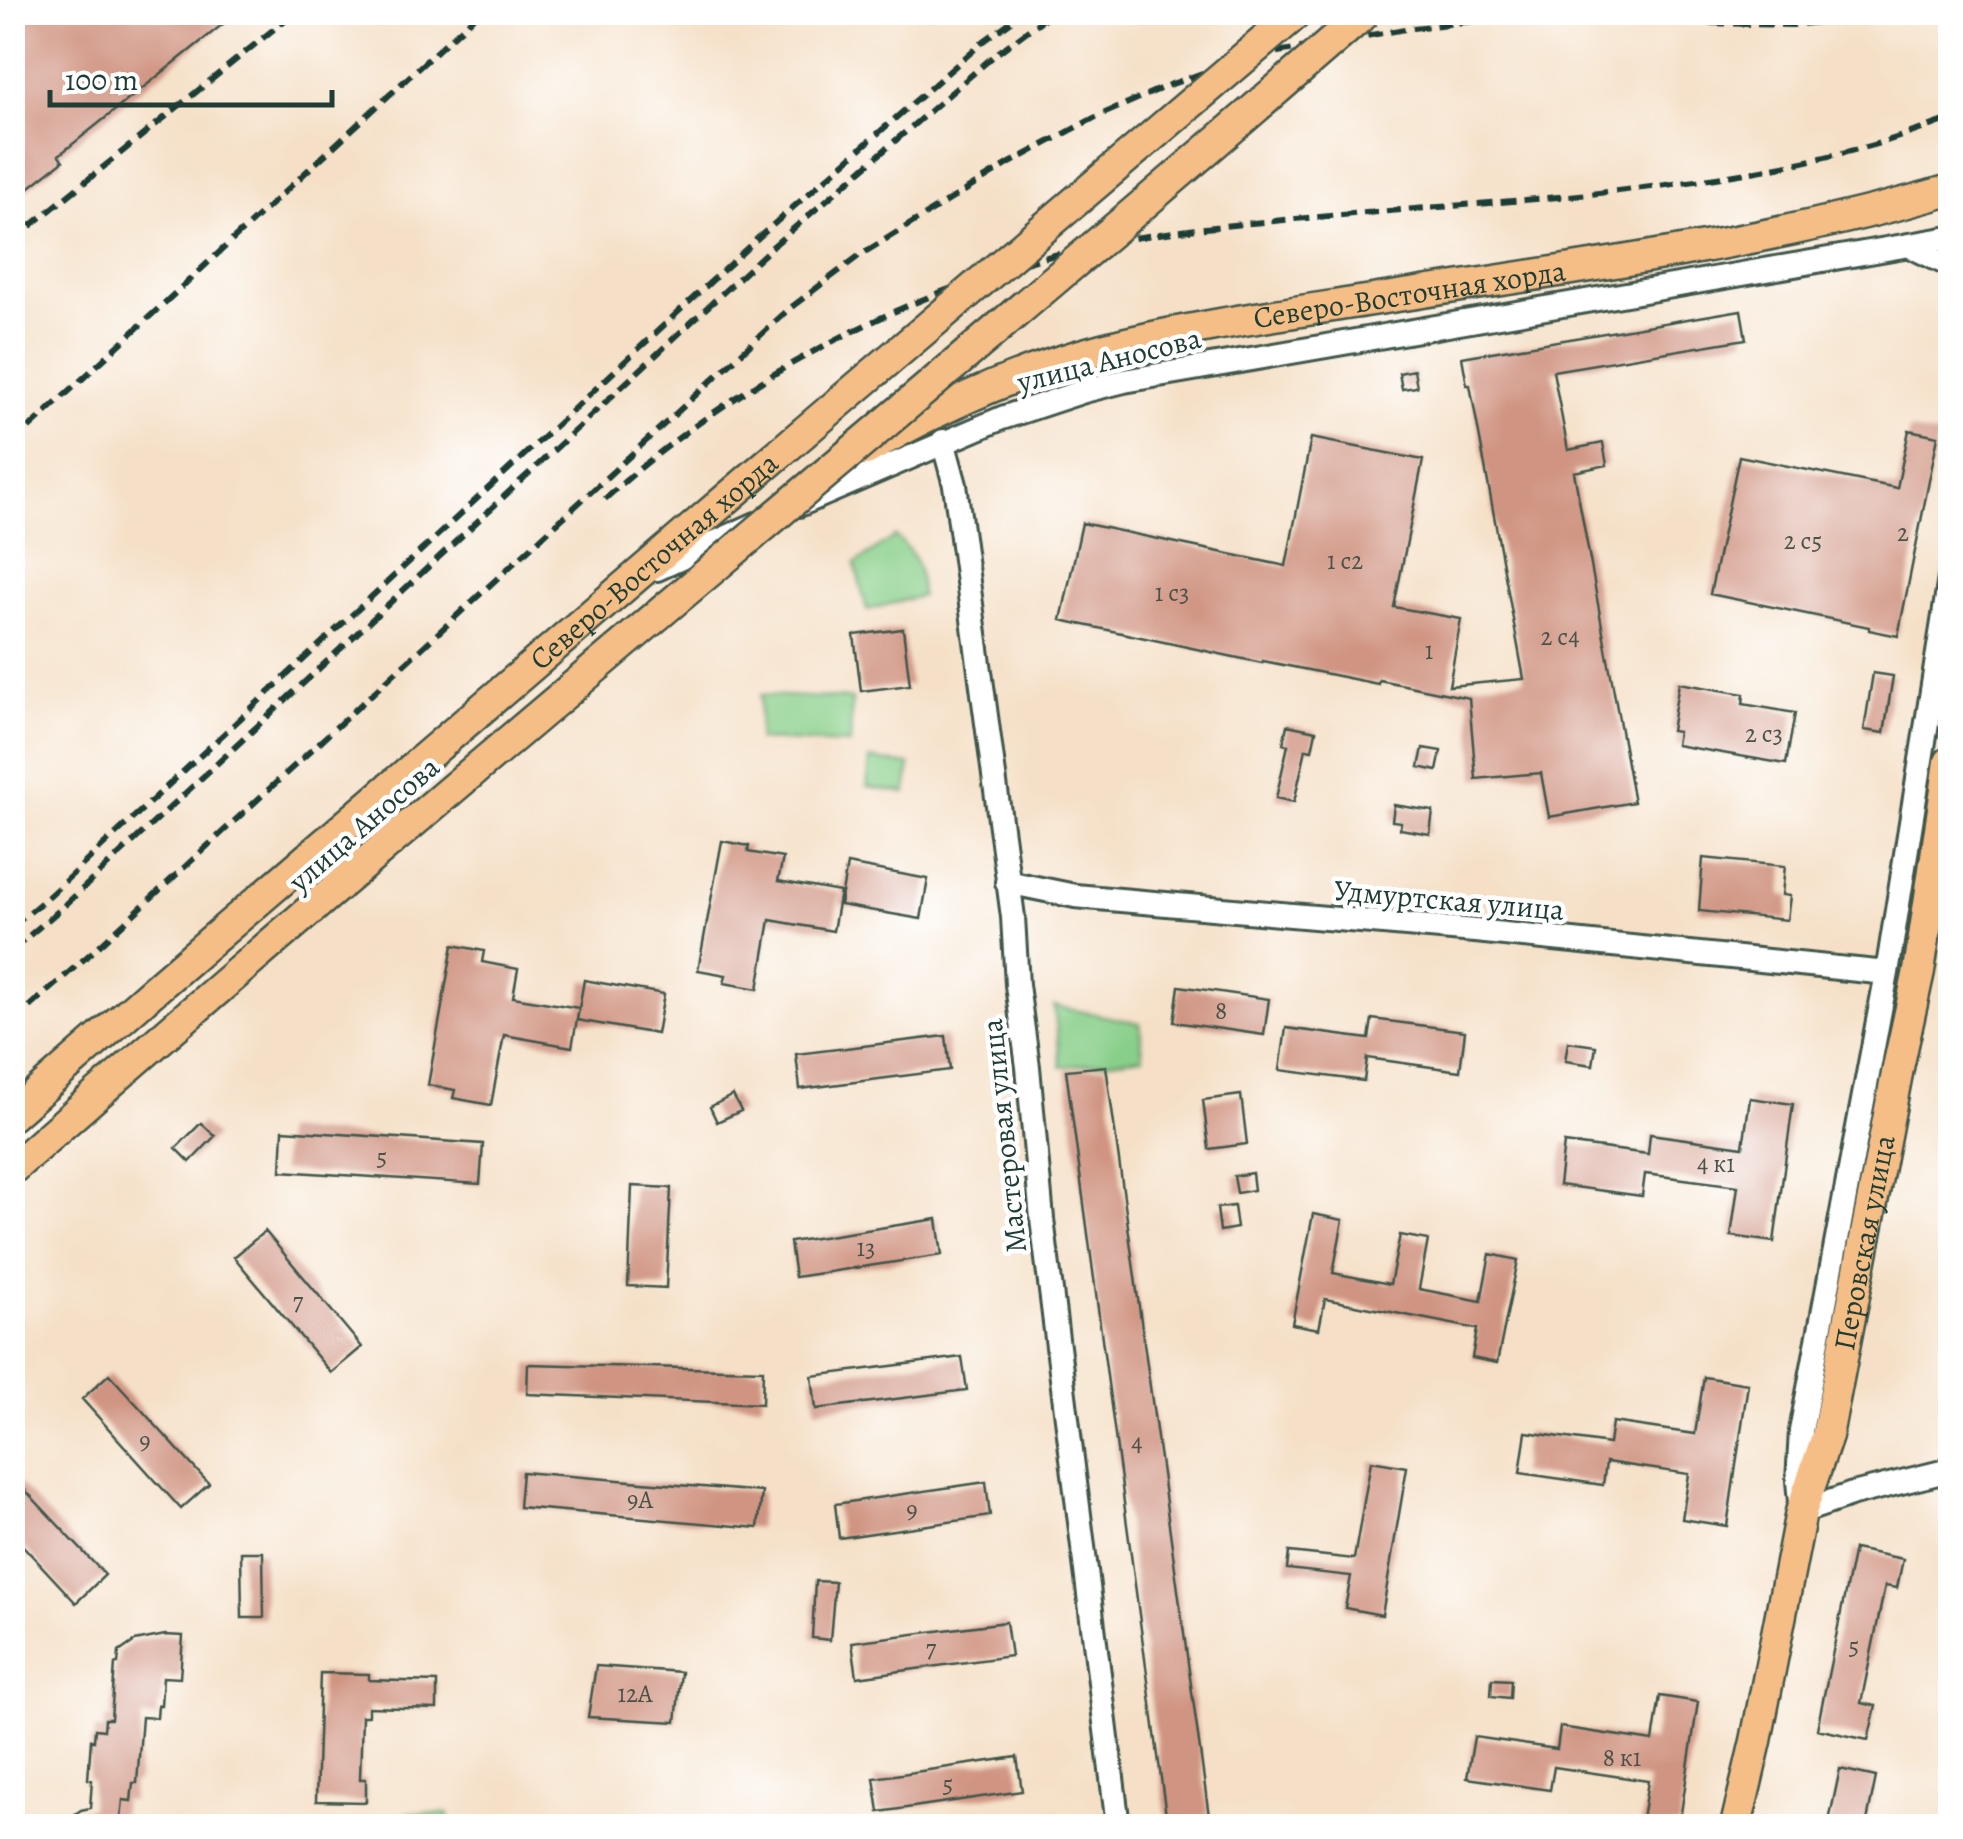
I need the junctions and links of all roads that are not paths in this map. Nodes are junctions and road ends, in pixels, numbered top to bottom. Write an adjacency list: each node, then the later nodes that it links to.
1 (1298, 12): 16 (main road, Северо-Восточная хорда, bridge)
2 (1366, 12): 8 (main road, Северо-Восточная хорда, bridge)
3 (1950, 190): 8 (main road, Северо-Восточная хорда, bridge)
4 (1950, 238): 5 (street, улица Аносова)
5 (1908, 245): 6 (street); 7 (street, улица Аносова)
6 (1950, 265)
7 (943, 441): 9 (street, улица Аносова); 13 (street, Мастеровая улица)
8 (831, 471): 18 (main road, Северо-Восточная хорда, bridge)
9 (756, 524): 17 (street, улица Аносова); 18 (street, улица Аносова)
10 (1950, 578): 15 (street, Перовская улица)
11 (1950, 762): 14 (main road)
12 (1950, 870): 14 (main road)
13 (1007, 882): 15 (street, Удмуртская улица); 21 (street, Мастеровая улица)
14 (1919, 970): 20 (main road, Перовская улица)
15 (1886, 973): 20 (street, Перовская улица)
16 (12, 1115)
17 (12, 1128)
18 (12, 1170)
19 (1950, 1470): 20 (street)
20 (1801, 1512): 22 (main road, Перовская улица)
21 (1118, 1826)
22 (1736, 1826)

